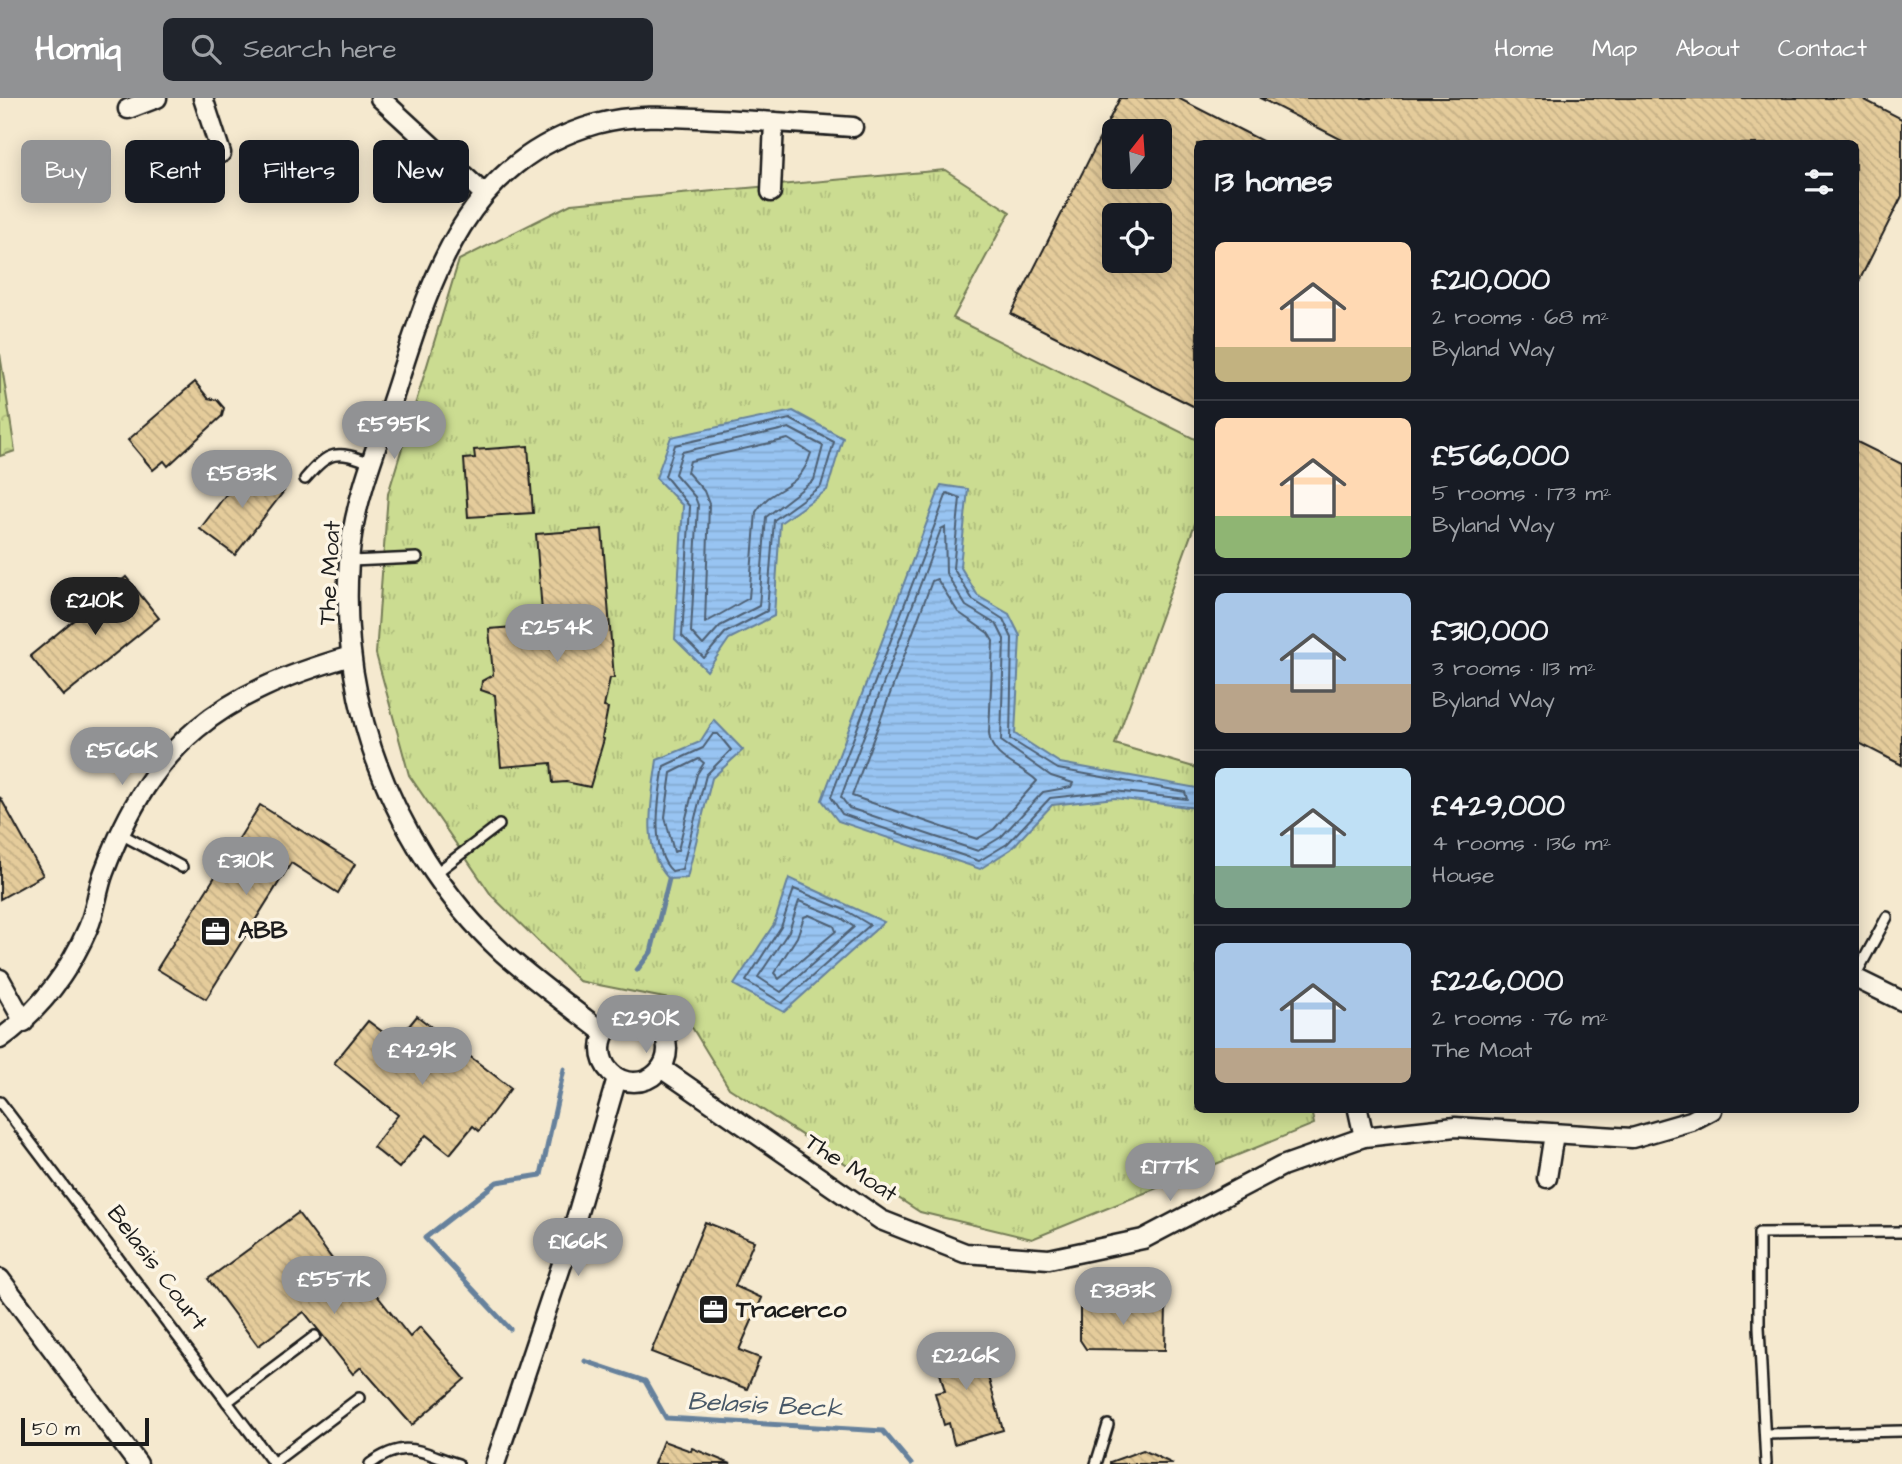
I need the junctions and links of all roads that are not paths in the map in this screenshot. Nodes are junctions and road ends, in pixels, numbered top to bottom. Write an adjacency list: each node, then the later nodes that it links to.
1 (157, 98): 4 (street)
2 (203, 98): 7 (street)
3 (380, 98): 9 (street)
4 (128, 108)
5 (774, 122): 6 (street, The Moat); 8 (street); 9 (street, The Moat)
6 (853, 127)
7 (217, 140)
8 (771, 192)
9 (484, 194): 10 (street, The Moat)
10 (373, 463): 11 (lane); 13 (street, The Moat)
11 (305, 479)
12 (417, 558): 13 (lane)
13 (351, 561): 14 (street, The Moat)
14 (351, 656): 16 (street); 18 (street, The Moat)
15 (499, 825): 18 (lane)
16 (119, 834): 17 (lane); 24 (street)
17 (182, 867)
18 (436, 873): 25 (street, The Moat)
19 (1887, 917): 20 (lane)
20 (1859, 970)
21 (0, 979): 24 (street)
22 (1859, 979): 23 (street)
23 (1902, 1001)
24 (24, 1022): 26 (street)
25 (604, 1033): 27 (street); 28 (street)
26 (0, 1039)
27 (662, 1068): 28 (street); 33 (street, The Moat)
28 (617, 1078): 47 (street)
29 (0, 1102): 39 (lane, Belasis Court)
30 (1359, 1113): 33 (street)
31 (1706, 1113): 32 (street, The Moat)
32 (1554, 1134): 33 (street, The Moat); 34 (street)
33 (1364, 1137)
34 (1547, 1178)
35 (1902, 1233): 42 (lane)
36 (0, 1279): 43 (street)
37 (314, 1336): 39 (lane)
38 (359, 1398): 44 (lane)
39 (227, 1402): 44 (lane, Belasis Court)
40 (1108, 1425): 48 (lane)
41 (1902, 1431): 42 (lane)
42 (1766, 1434): 49 (lane)
43 (138, 1464)
44 (274, 1464)
45 (370, 1464): 46 (lane)
46 (458, 1464)
47 (495, 1464)
48 (1096, 1464)
49 (1766, 1464)

